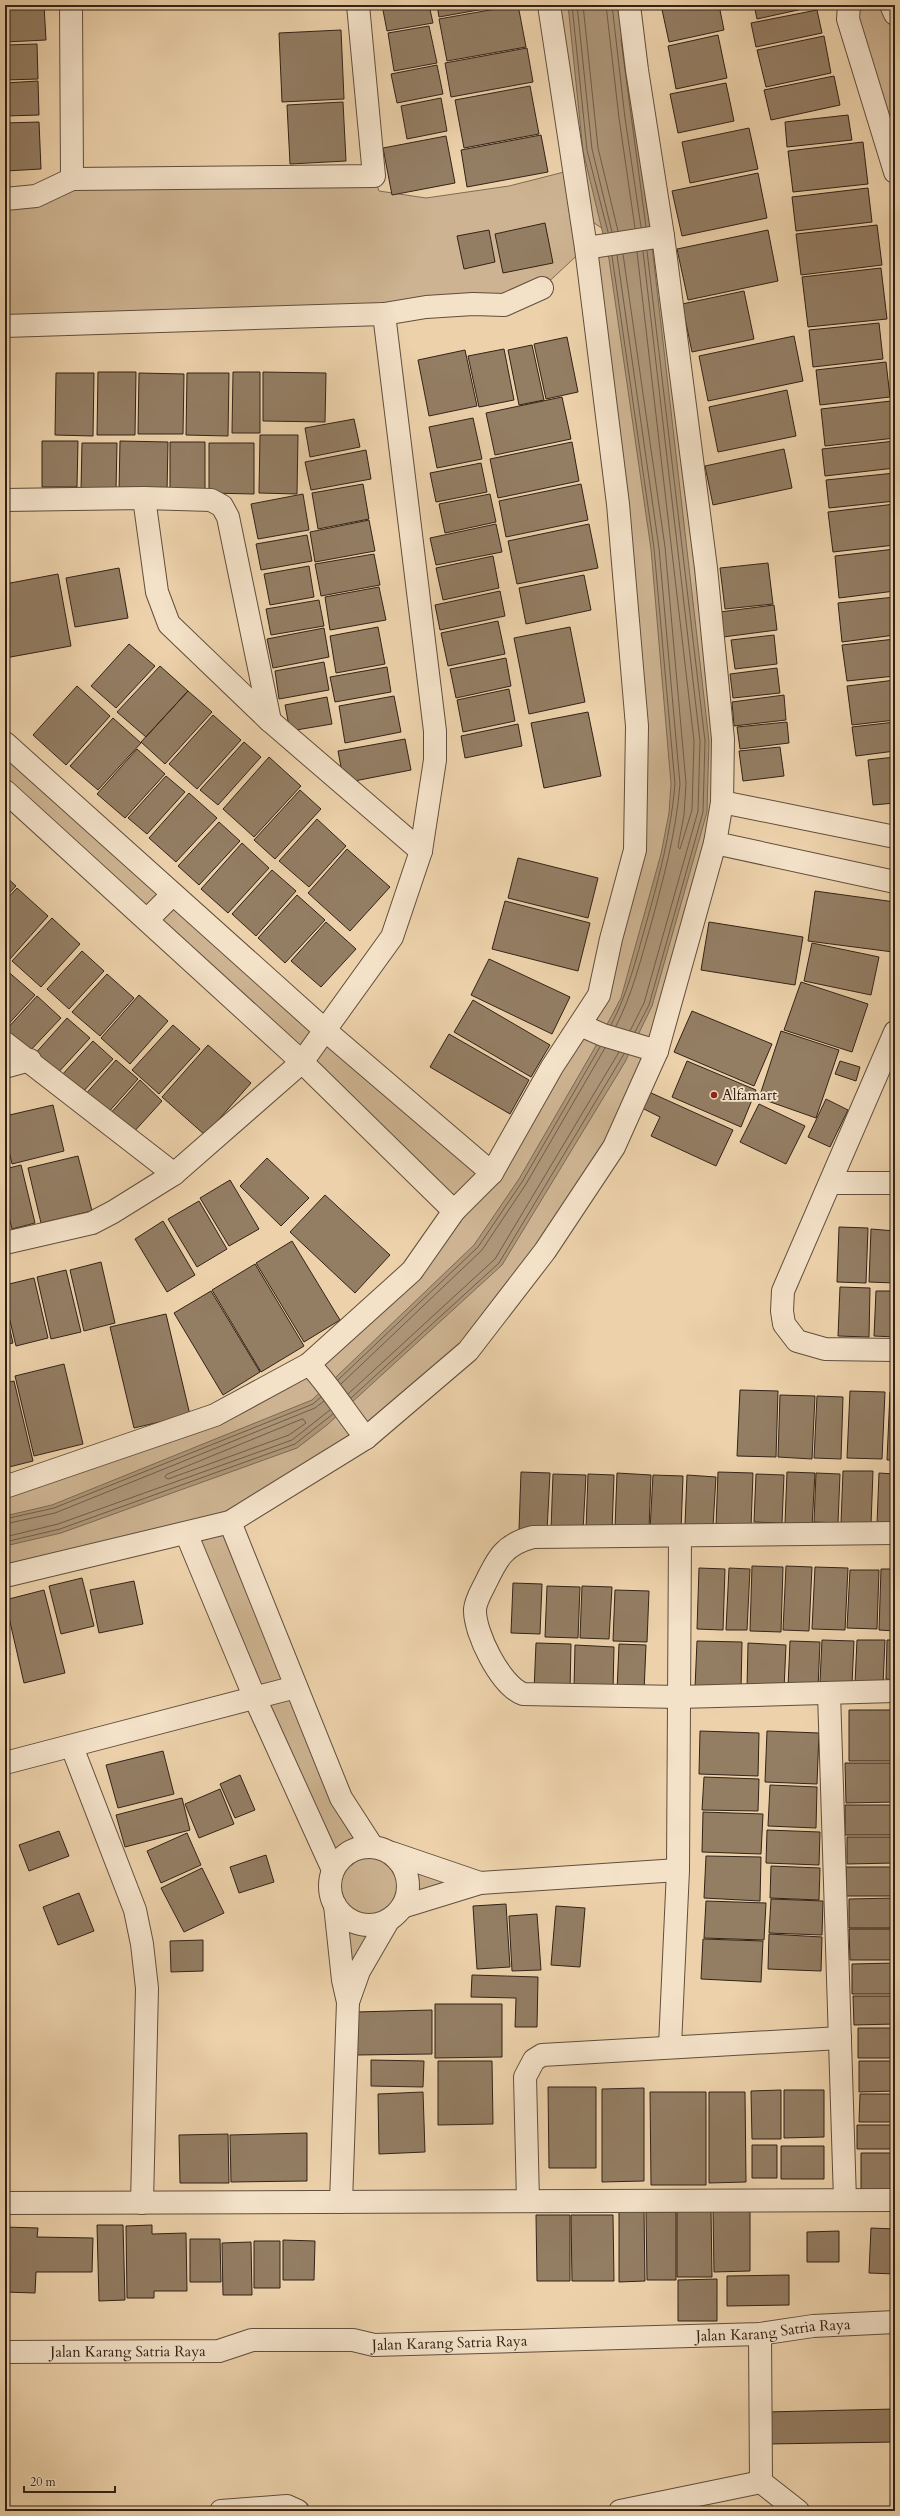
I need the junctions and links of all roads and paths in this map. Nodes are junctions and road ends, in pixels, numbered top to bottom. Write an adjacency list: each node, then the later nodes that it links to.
1 (71, 5): 10 (street)
2 (354, 5): 3 (street)
3 (358, 5): 10 (street)
4 (549, 5): 13 (street)
5 (630, 5): 12 (street)
6 (849, 5): 9 (street)
7 (891, 5): 8 (street)
8 (895, 14)
9 (895, 172)
10 (72, 179): 11 (street)
11 (5, 199)
12 (654, 237): 13 (street); 22 (street)
13 (594, 246): 29 (street)
14 (542, 288): 15 (street)
15 (384, 314): 16 (street); 25 (street)
16 (5, 326)
17 (144, 498): 18 (street); 19 (street); 19 (street)
18 (5, 500)
19 (270, 721): 25 (street)
20 (5, 743): 27 (street)
21 (5, 791): 28 (street)
22 (722, 802): 23 (street); 24 (street)
23 (895, 837)
24 (715, 843): 26 (street); 33 (street)
25 (421, 851): 30 (street)
26 (895, 882)
27 (173, 894): 28 (street); 30 (street)
28 (147, 920): 35 (street)
29 (580, 1025): 33 (street); 37 (street)
30 (326, 1031): 35 (street); 37 (street)
31 (895, 1032): 39 (street)
32 (5, 1043): 34 (street)
33 (657, 1051): 45 (street)
34 (30, 1060): 36 (street); 38 (street)
35 (302, 1062): 38 (street); 41 (street)
36 (5, 1067)
37 (492, 1173): 41 (street)
38 (174, 1174): 42 (street)
39 (832, 1183): 40 (street); 43 (street)
40 (895, 1183)
41 (454, 1211): 44 (street)
42 (5, 1243)
43 (895, 1350)
44 (316, 1371): 45 (street); 46 (street)
45 (366, 1438): 47 (street)
46 (5, 1487)
47 (230, 1522): 48 (street); 52 (street)
48 (186, 1533): 51 (street); 55 (street)
49 (895, 1533): 50 (street)
50 (680, 1536): 56 (street); 56 (street)
51 (5, 1576)
52 (296, 1686): 55 (street); 59 (street)
53 (895, 1691): 54 (street)
54 (829, 1694): 56 (street); 66 (street)
55 (254, 1696): 57 (street); 60 (street)
56 (678, 1697): 61 (street)
57 (72, 1747): 58 (street); 73 (street)
58 (5, 1763)
59 (382, 1850): 60 (street); 62 (street); 64 (street)
60 (333, 1870): 63 (street)
61 (678, 1870): 62 (street); 67 (street)
62 (480, 1883): 64 (street)
63 (335, 1905): 64 (street); 65 (street)
64 (395, 1914): 65 (street)
65 (348, 2002): 71 (street)
66 (840, 2038): 67 (street); 68 (street)
67 (670, 2046): 70 (street)
68 (845, 2200): 69 (street); 70 (street)
69 (895, 2200)
70 (528, 2201): 71 (street)
71 (341, 2202): 73 (street)
72 (5, 2203): 73 (street)
73 (142, 2203)
74 (895, 2322): 75 (street, Jalan Karang Satria Raya)
75 (760, 2334): 76 (street, Jalan Karang Satria Raya); 77 (street)
76 (5, 2352)
77 (760, 2482): 80 (street); 81 (street)
78 (221, 2511): 79 (street)
79 (298, 2511)
80 (620, 2511)
81 (798, 2511)

